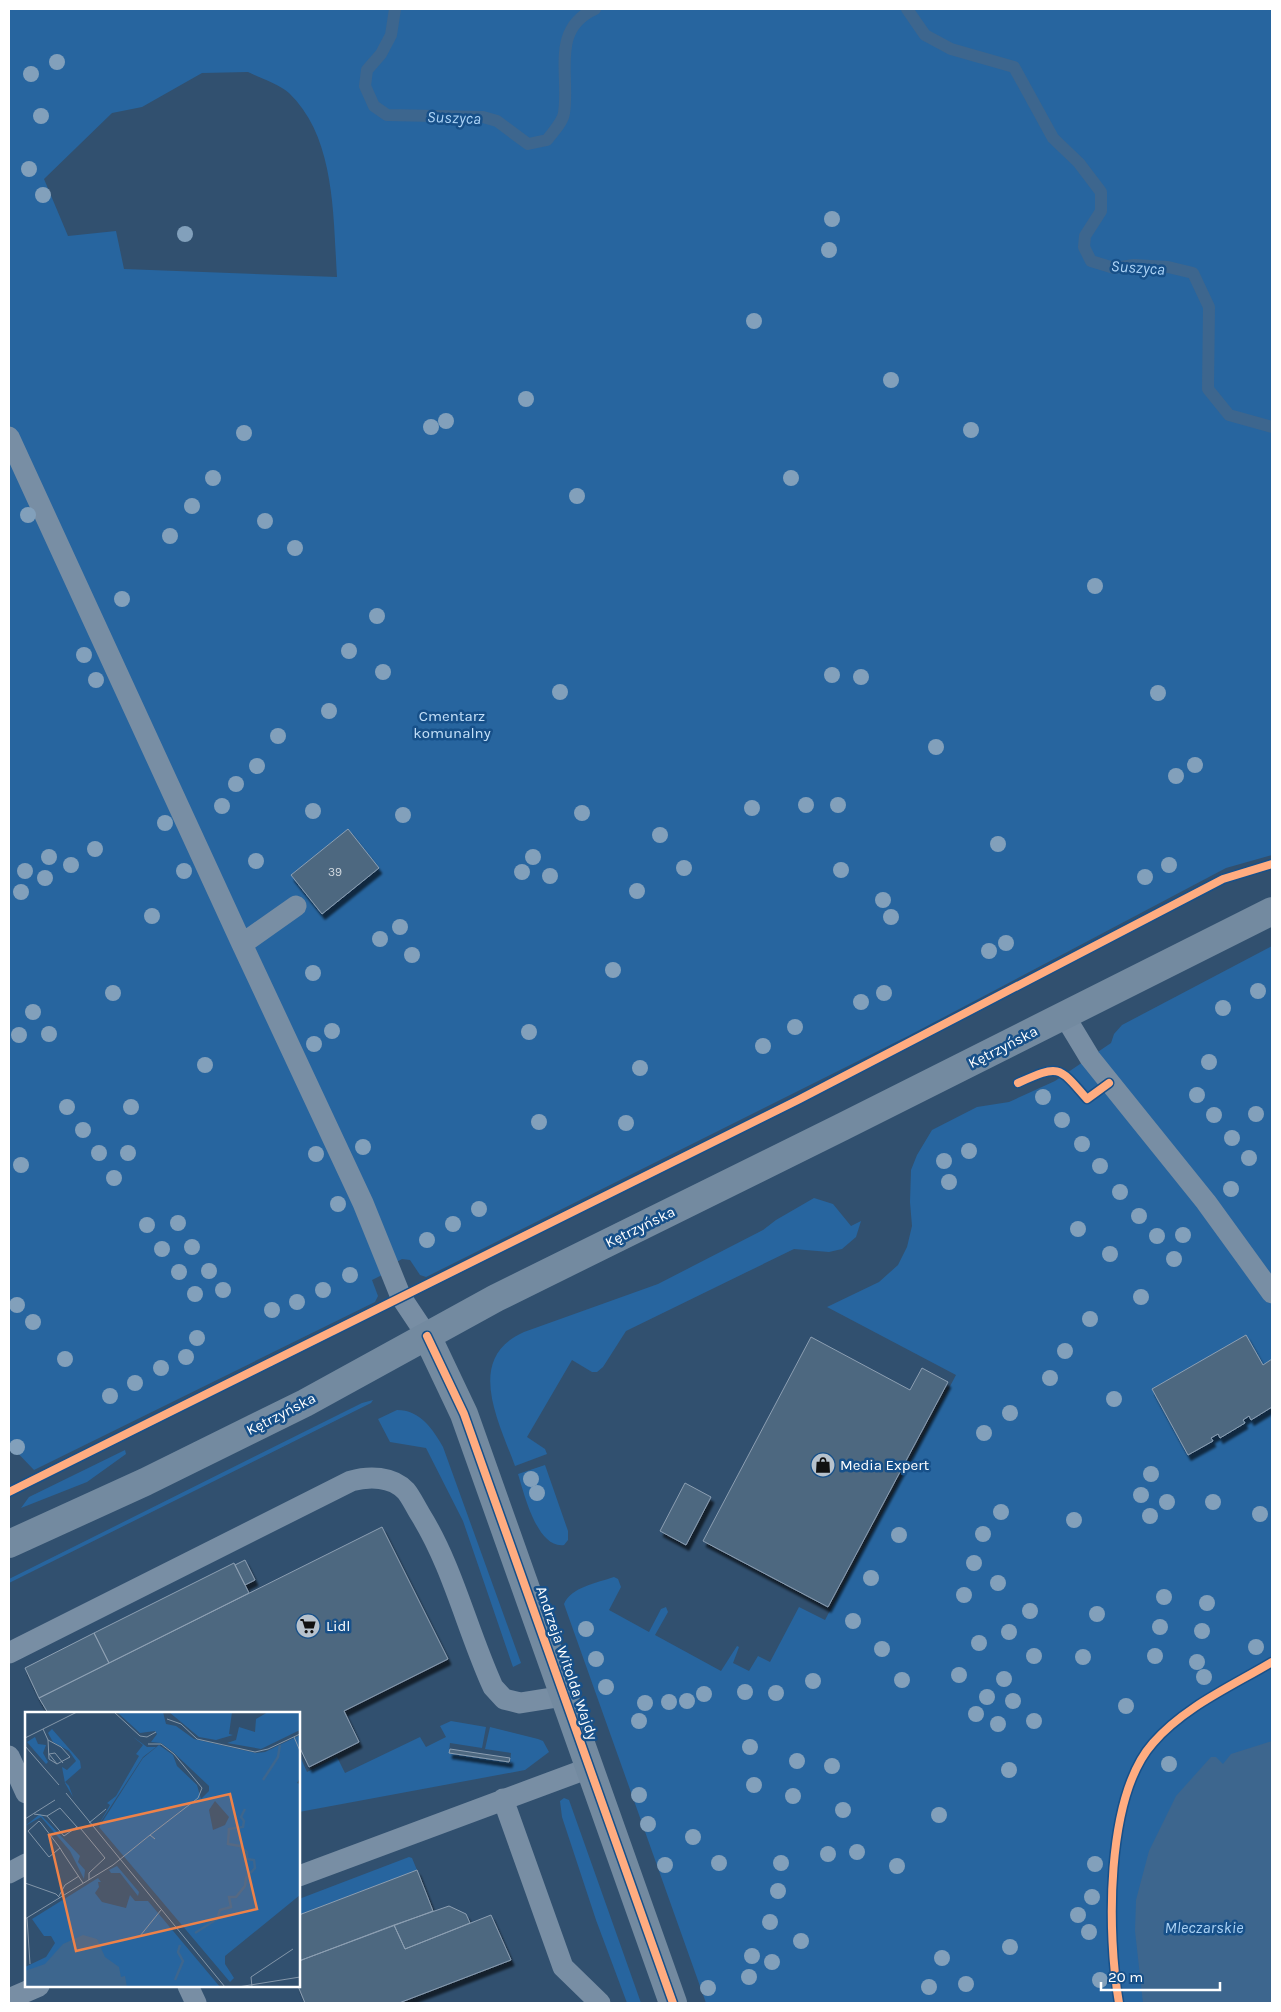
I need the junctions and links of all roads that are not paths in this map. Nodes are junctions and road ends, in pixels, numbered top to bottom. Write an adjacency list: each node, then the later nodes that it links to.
1 (9, 437): 4 (lane)
2 (296, 906): 4 (lane)
3 (1272, 911): 5 (main road, Kętrzyńska)
4 (242, 944): 7 (lane)
5 (1064, 1015): 6 (lane); 7 (main road, Kętrzyńska)
6 (1272, 1293)
7 (427, 1336): 8 (main road, Kętrzyńska); 10 (main road, Andrzeja Witolda Wajdy)
8 (9, 1544)
9 (9, 1654): 10 (lane)
10 (564, 1696): 12 (main road, Andrzeja Witolda Wajdy)
11 (9, 1756): 13 (lane)
12 (589, 1768): 14 (lane); 23 (main road, Andrzeja Witolda Wajdy)
13 (25, 1791)
14 (503, 1799): 17 (lane); 22 (lane)
15 (25, 1865): 16 (lane)
16 (9, 1873)
17 (300, 1876)
18 (37, 1987): 20 (lane)
19 (188, 1987): 21 (lane)
20 (9, 1999)
21 (196, 2003)
22 (600, 2003)
23 (673, 2003)

